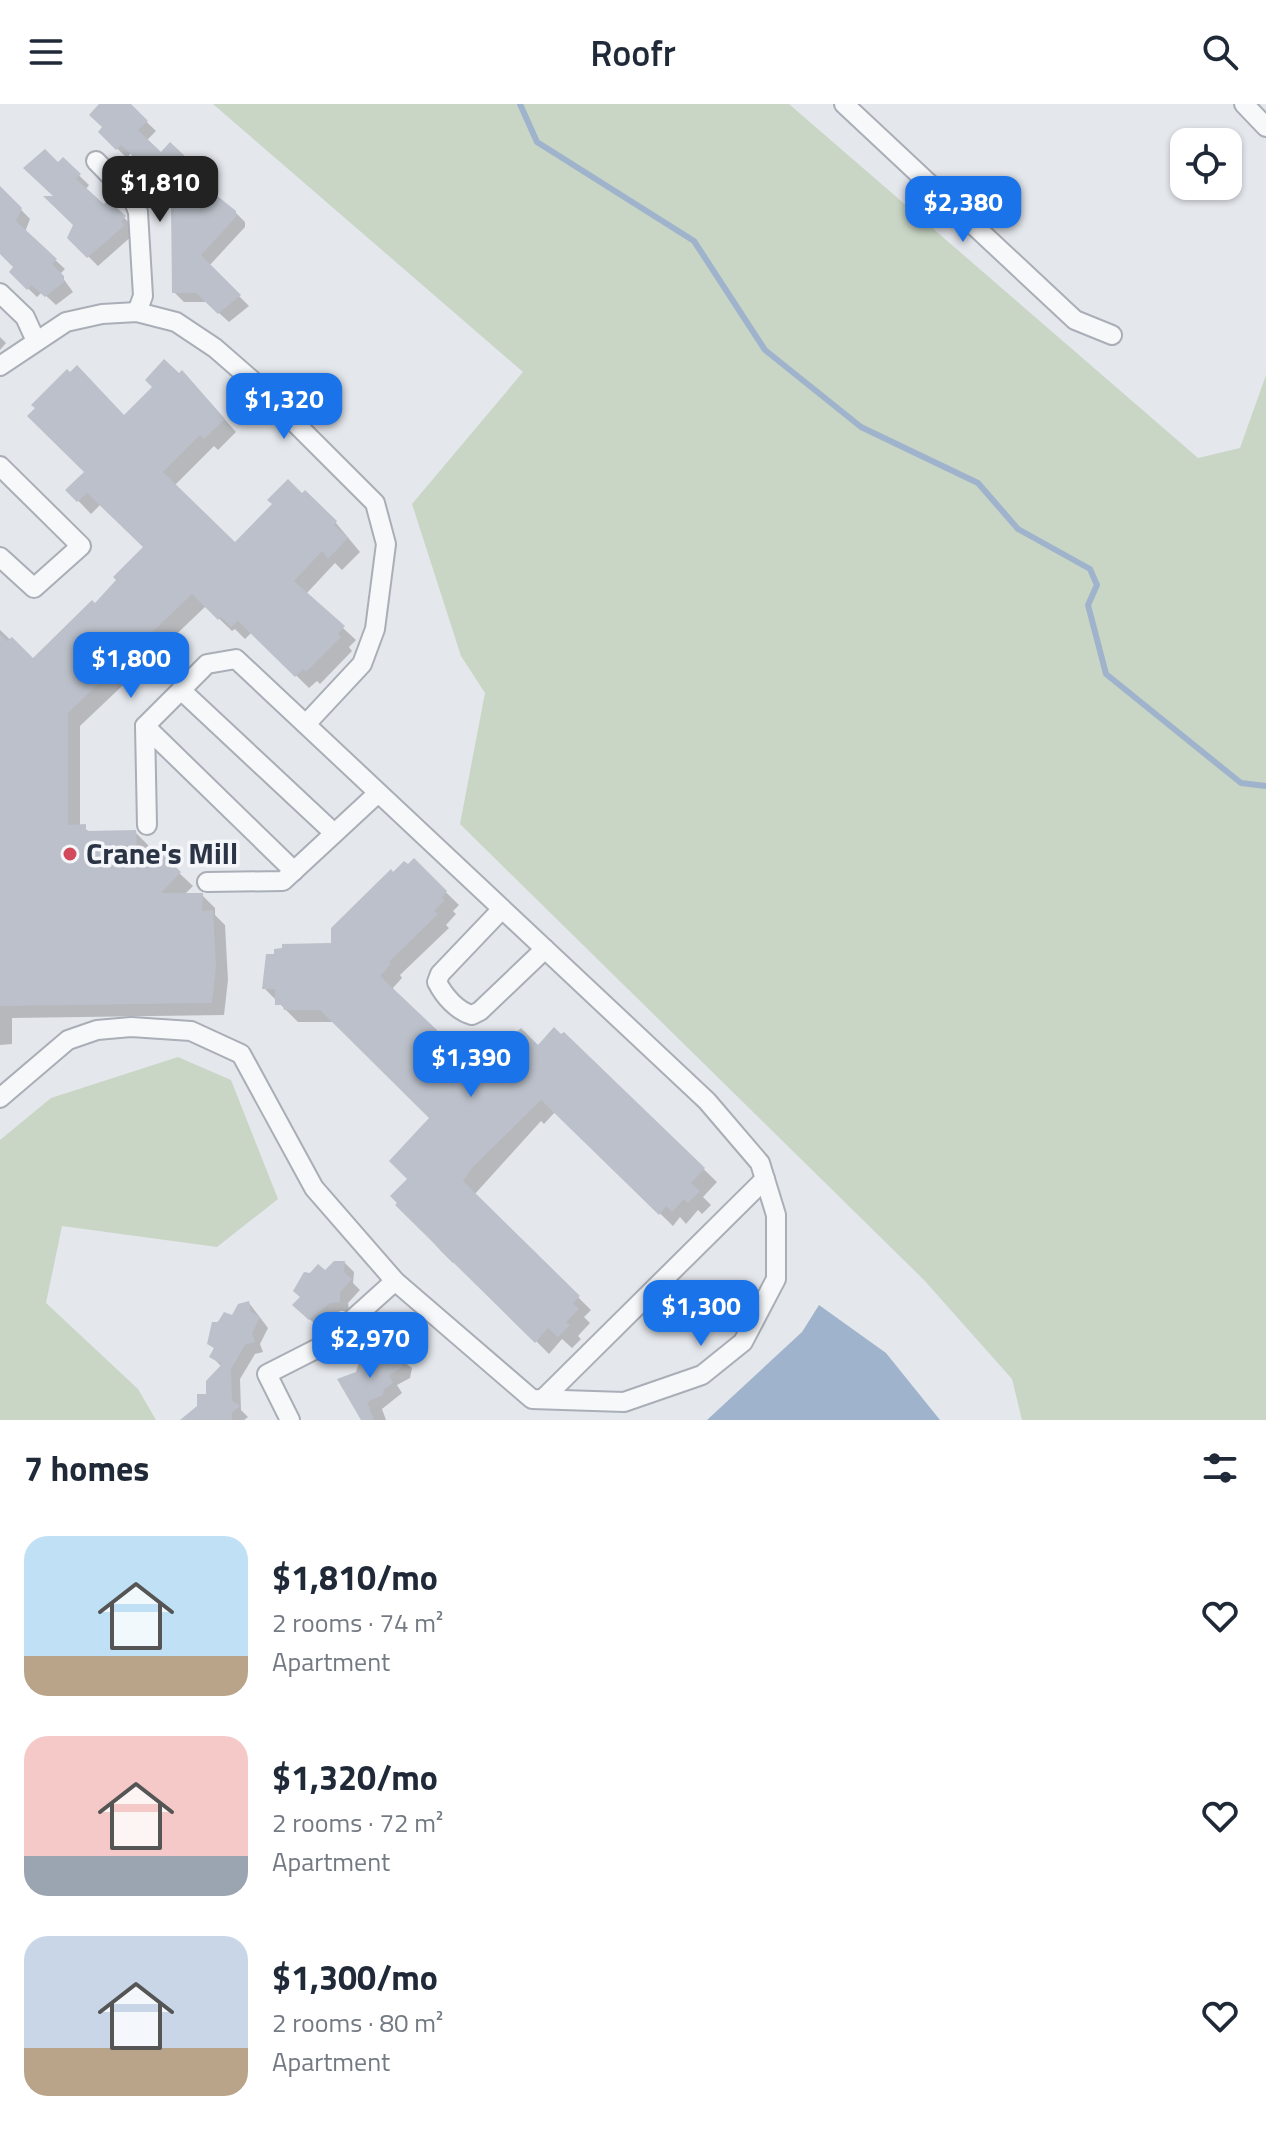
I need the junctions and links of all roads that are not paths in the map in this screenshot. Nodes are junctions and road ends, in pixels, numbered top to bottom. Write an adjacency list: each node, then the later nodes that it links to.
1 (844, 104): 7 (street)
2 (1244, 104): 3 (street)
3 (1266, 127)
4 (96, 161): 6 (street)
5 (0, 293): 8 (street)
6 (137, 312): 8 (street); 13 (street)
7 (1112, 335)
8 (36, 341): 9 (street)
9 (0, 366)
10 (0, 466): 11 (street)
11 (0, 557)
12 (181, 690): 13 (street); 14 (street); 17 (street)
13 (306, 724): 15 (street)
14 (145, 726): 16 (street); 18 (street)
15 (378, 793): 17 (street); 20 (street)
16 (147, 825)
17 (334, 833): 18 (street)
18 (294, 871): 19 (street)
19 (207, 882)
20 (502, 909): 21 (street); 21 (street)
21 (545, 949): 23 (street)
22 (0, 1098): 24 (street)
23 (765, 1179): 25 (street); 25 (street)
24 (395, 1281): 25 (street); 26 (street)
25 (543, 1399)
26 (290, 1420)

